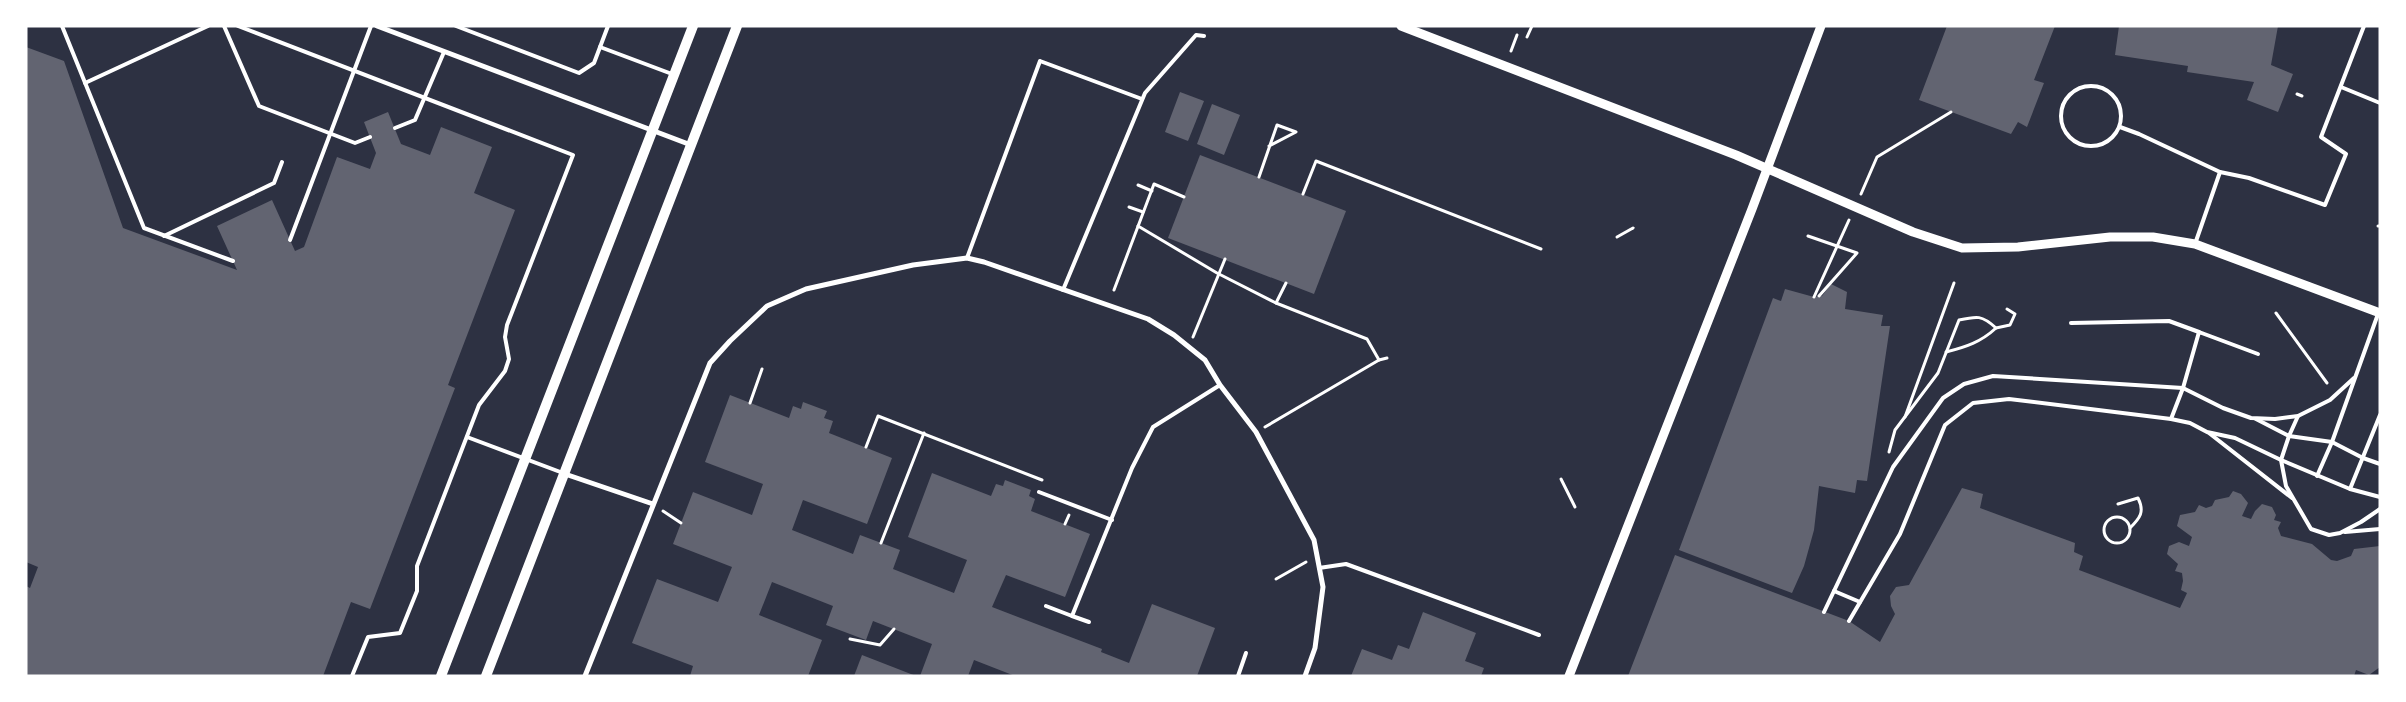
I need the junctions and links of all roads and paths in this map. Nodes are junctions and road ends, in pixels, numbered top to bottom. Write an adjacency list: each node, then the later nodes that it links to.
1 (62, 26): 23 (lane)
2 (208, 26): 23 (lane)
3 (224, 26): 34 (lane)
4 (238, 26): 21 (lane)
5 (372, 26): 21 (lane)
6 (377, 26): 20 (street)
7 (456, 26): 18 (lane)
8 (608, 26): 18 (lane)
9 (693, 26): 22 (main road)
10 (737, 26): 36 (main road)
11 (1401, 26): 39 (street)
12 (1532, 26): 17 (path)
13 (1821, 26): 39 (street)
14 (2364, 26): 24 (lane)
15 (1517, 35): 19 (path)
16 (1204, 36): 28 (lane)
17 (1527, 37)
18 (600, 47): 22 (lane)
19 (1511, 51)
20 (444, 52): 27 (lane); 33 (street)
21 (354, 70): 27 (lane); 34 (lane)
22 (674, 75): 33 (main road)
23 (85, 83): 52 (lane)
24 (2341, 87): 29 (lane); 40 (lane)
25 (2297, 94): 26 (path)
26 (2302, 96)
27 (424, 97): 32 (lane); 95 (lane)
28 (1142, 99): 58 (lane); 64 (lane)
29 (2380, 104)
30 (1951, 112): 46 (path)
31 (2120, 127): 31 (lane); 40 (lane)
32 (394, 128)
33 (652, 131): 36 (street); 99 (main road)
34 (330, 133): 35 (lane); 55 (lane)
35 (370, 138)
36 (691, 145): 103 (main road)
37 (1269, 146): 37 (path); 41 (path)
38 (282, 162): 52 (lane)
39 (1766, 169): 56 (street); 141 (street)
40 (2220, 172): 56 (lane)
41 (1259, 177)
42 (1138, 185): 43 (path)
43 (1152, 191): 45 (path); 48 (path)
44 (1303, 194): 57 (path)
45 (1184, 196)
46 (1858, 200)
47 (1130, 207): 48 (path)
48 (1144, 212): 50 (path)
49 (1850, 218): 67 (path)
50 (1138, 226): 61 (path); 65 (path)
51 (1633, 228): 54 (path)
52 (164, 236): 60 (lane)
53 (1808, 236): 66 (path)
54 (1617, 237)
55 (290, 240)
56 (2195, 244): 70 (street)
57 (1541, 250)
58 (967, 258): 64 (street); 111 (street)
59 (1225, 259): 61 (path)
60 (233, 261)
61 (1217, 273): 68 (path); 75 (path)
62 (1286, 283): 68 (path)
63 (1954, 283): 90 (path)
64 (1063, 290): 75 (street)
65 (1114, 290)
66 (1819, 296)
67 (1814, 297)
68 (1276, 304): 79 (path)
69 (2007, 309): 73 (path)
70 (2379, 312): 81 (lane)
71 (2276, 313): 82 (path)
72 (2071, 323): 74 (lane)
73 (1996, 328): 76 (path); 76 (path)
74 (2199, 332): 77 (lane); 84 (lane)
75 (1189, 347): 83 (street)
76 (1946, 352): 90 (path)
77 (2258, 354)
78 (1388, 358): 79 (path)
79 (1379, 360): 91 (path)
80 (762, 369): 85 (path)
81 (2354, 378): 87 (lane); 96 (lane)
82 (2327, 383)
83 (1220, 385): 91 (street); 115 (lane)
84 (2183, 388): 88 (lane); 89 (lane); 102 (lane)
85 (750, 403)
86 (2380, 415): 98 (lane)
87 (2298, 416): 88 (lane); 94 (lane)
88 (2251, 418): 94 (lane)
89 (2171, 419): 92 (lane); 125 (lane)
90 (1904, 420): 102 (path)
91 (1256, 432): 122 (street)
92 (2207, 432): 100 (lane); 110 (lane)
93 (924, 433): 97 (path); 106 (path); 120 (path)
94 (2289, 436): 96 (lane); 100 (lane)
95 (467, 437): 99 (lane); 135 (lane)
96 (2332, 442): 98 (lane); 104 (lane)
97 (866, 447)
98 (2363, 458): 101 (lane); 107 (lane)
99 (526, 459): 103 (lane); 136 (main road)
100 (2281, 460): 104 (lane); 110 (lane)
101 (2380, 464)
102 (1893, 467): 124 (lane)
103 (565, 474): 111 (street); 137 (main road)
104 (2317, 476): 107 (lane)
105 (1561, 479): 113 (path)
106 (1045, 481)
107 (2350, 489): 109 (lane)
108 (1039, 492): 115 (lane)
109 (2380, 497)
110 (2294, 500): 119 (lane)
111 (653, 504): 116 (path); 138 (street)
112 (2118, 504): 117 (path)
113 (1575, 507)
114 (2380, 509): 119 (lane)
115 (1112, 520): 128 (lane)
116 (681, 523)
117 (2130, 528): 117 (path)
118 (2380, 529): 119 (lane)
119 (2340, 533)
120 (881, 543)
121 (1304, 563): 123 (path)
122 (1319, 568): 132 (lane); 140 (street)
123 (1276, 579)
124 (1834, 591): 125 (lane); 127 (lane)
125 (1860, 602): 129 (lane)
126 (1046, 606): 128 (lane)
127 (1824, 612)
128 (1072, 616): 130 (lane)
129 (1849, 621)
130 (1089, 622)
131 (894, 629): 133 (path)
132 (1540, 635)
133 (850, 639)
134 (1246, 653): 139 (lane)
135 (352, 676)
136 (441, 676)
137 (486, 676)
138 (585, 676)
139 (1238, 676)
140 (1305, 676)
141 (1570, 676)

